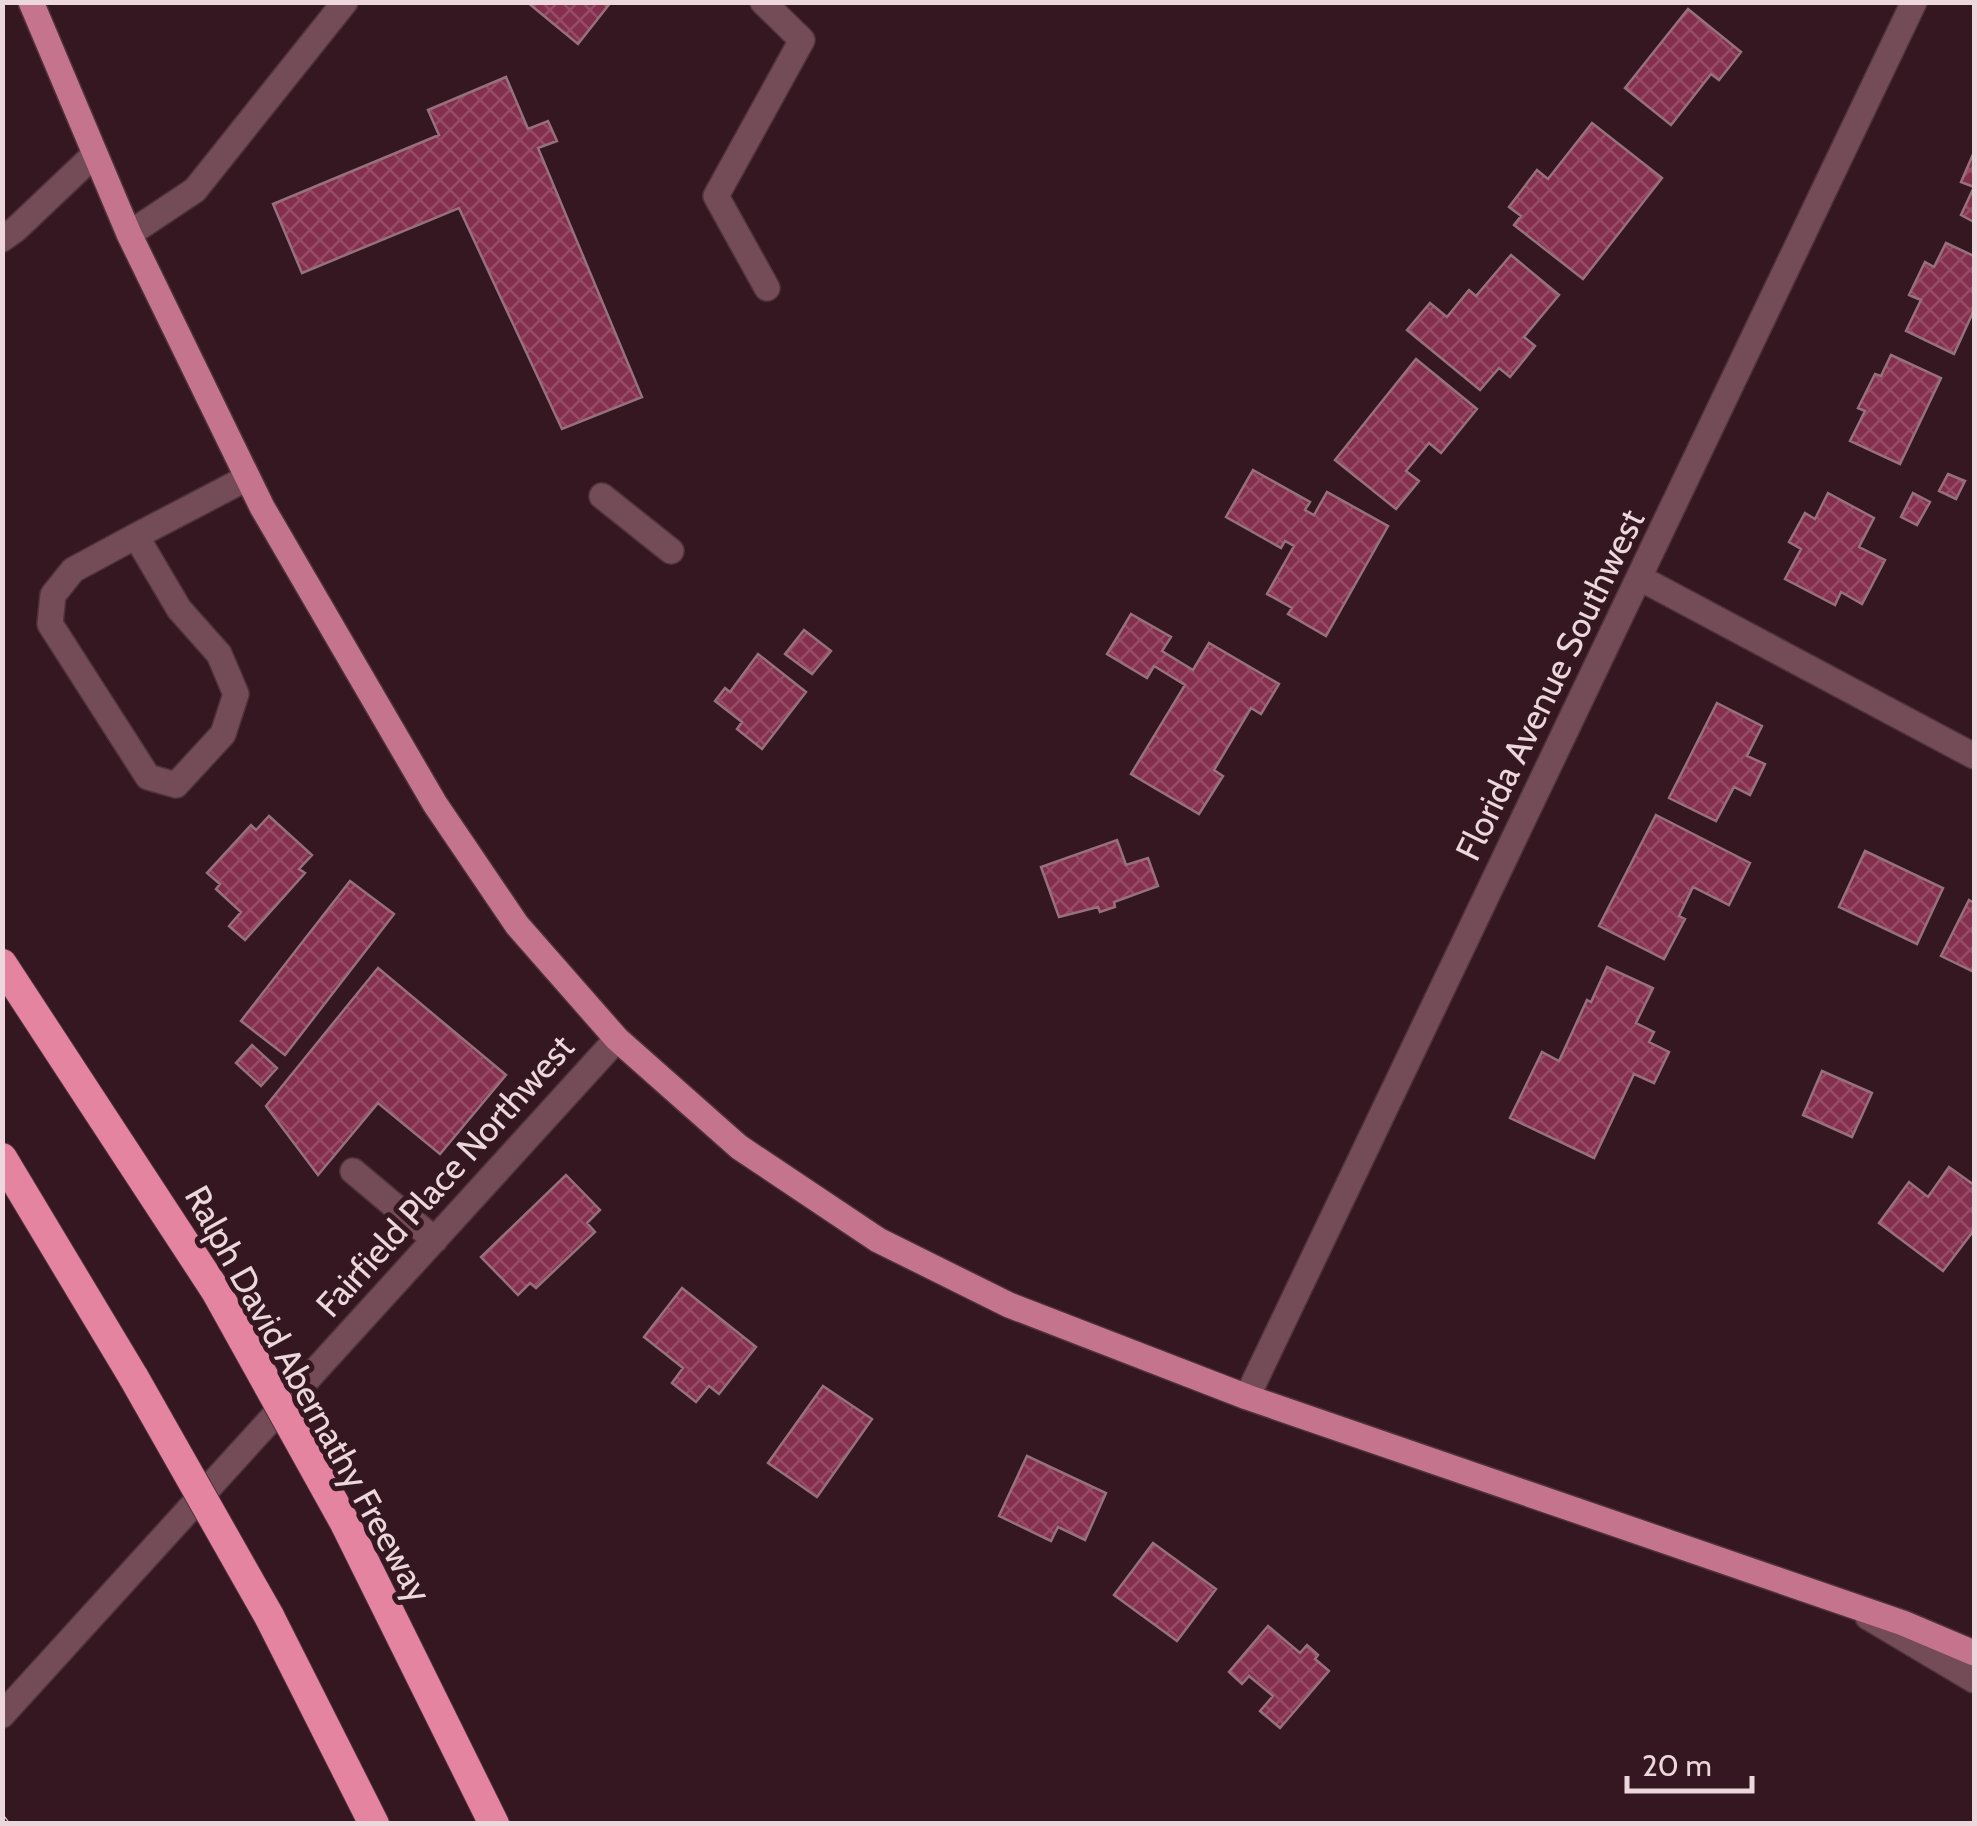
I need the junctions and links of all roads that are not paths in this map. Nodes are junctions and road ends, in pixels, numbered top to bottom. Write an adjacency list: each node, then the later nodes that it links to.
1 (31, 2): 5 (main road)
2 (344, 2): 6 (street)
3 (763, 2): 8 (street)
4 (1914, 2): 13 (street, Florida Avenue Southwest)
5 (94, 154): 6 (main road); 7 (street)
6 (128, 234): 9 (main road)
7 (2, 240)
8 (767, 288)
9 (248, 478): 11 (street); 16 (main road)
10 (602, 496): 12 (street)
11 (136, 536): 11 (street)
12 (671, 552)
13 (1640, 578): 14 (street); 20 (street, Florida Avenue Southwest)
14 (1974, 756)
15 (2, 964): 26 (highway, Ralph David Abernathy Freeway, bridge)
16 (617, 1039): 19 (street, Fairfield Place Northwest); 20 (main road)
17 (2, 1158): 25 (highway, bridge)
18 (353, 1170): 19 (street)
19 (435, 1240): 24 (street, Fairfield Place Northwest)
20 (1246, 1397): 21 (main road)
21 (1846, 1604): 22 (main road); 23 (street)
22 (1974, 1653)
23 (1974, 1680)
24 (2, 1715)
25 (374, 1824)
26 (494, 1824)

